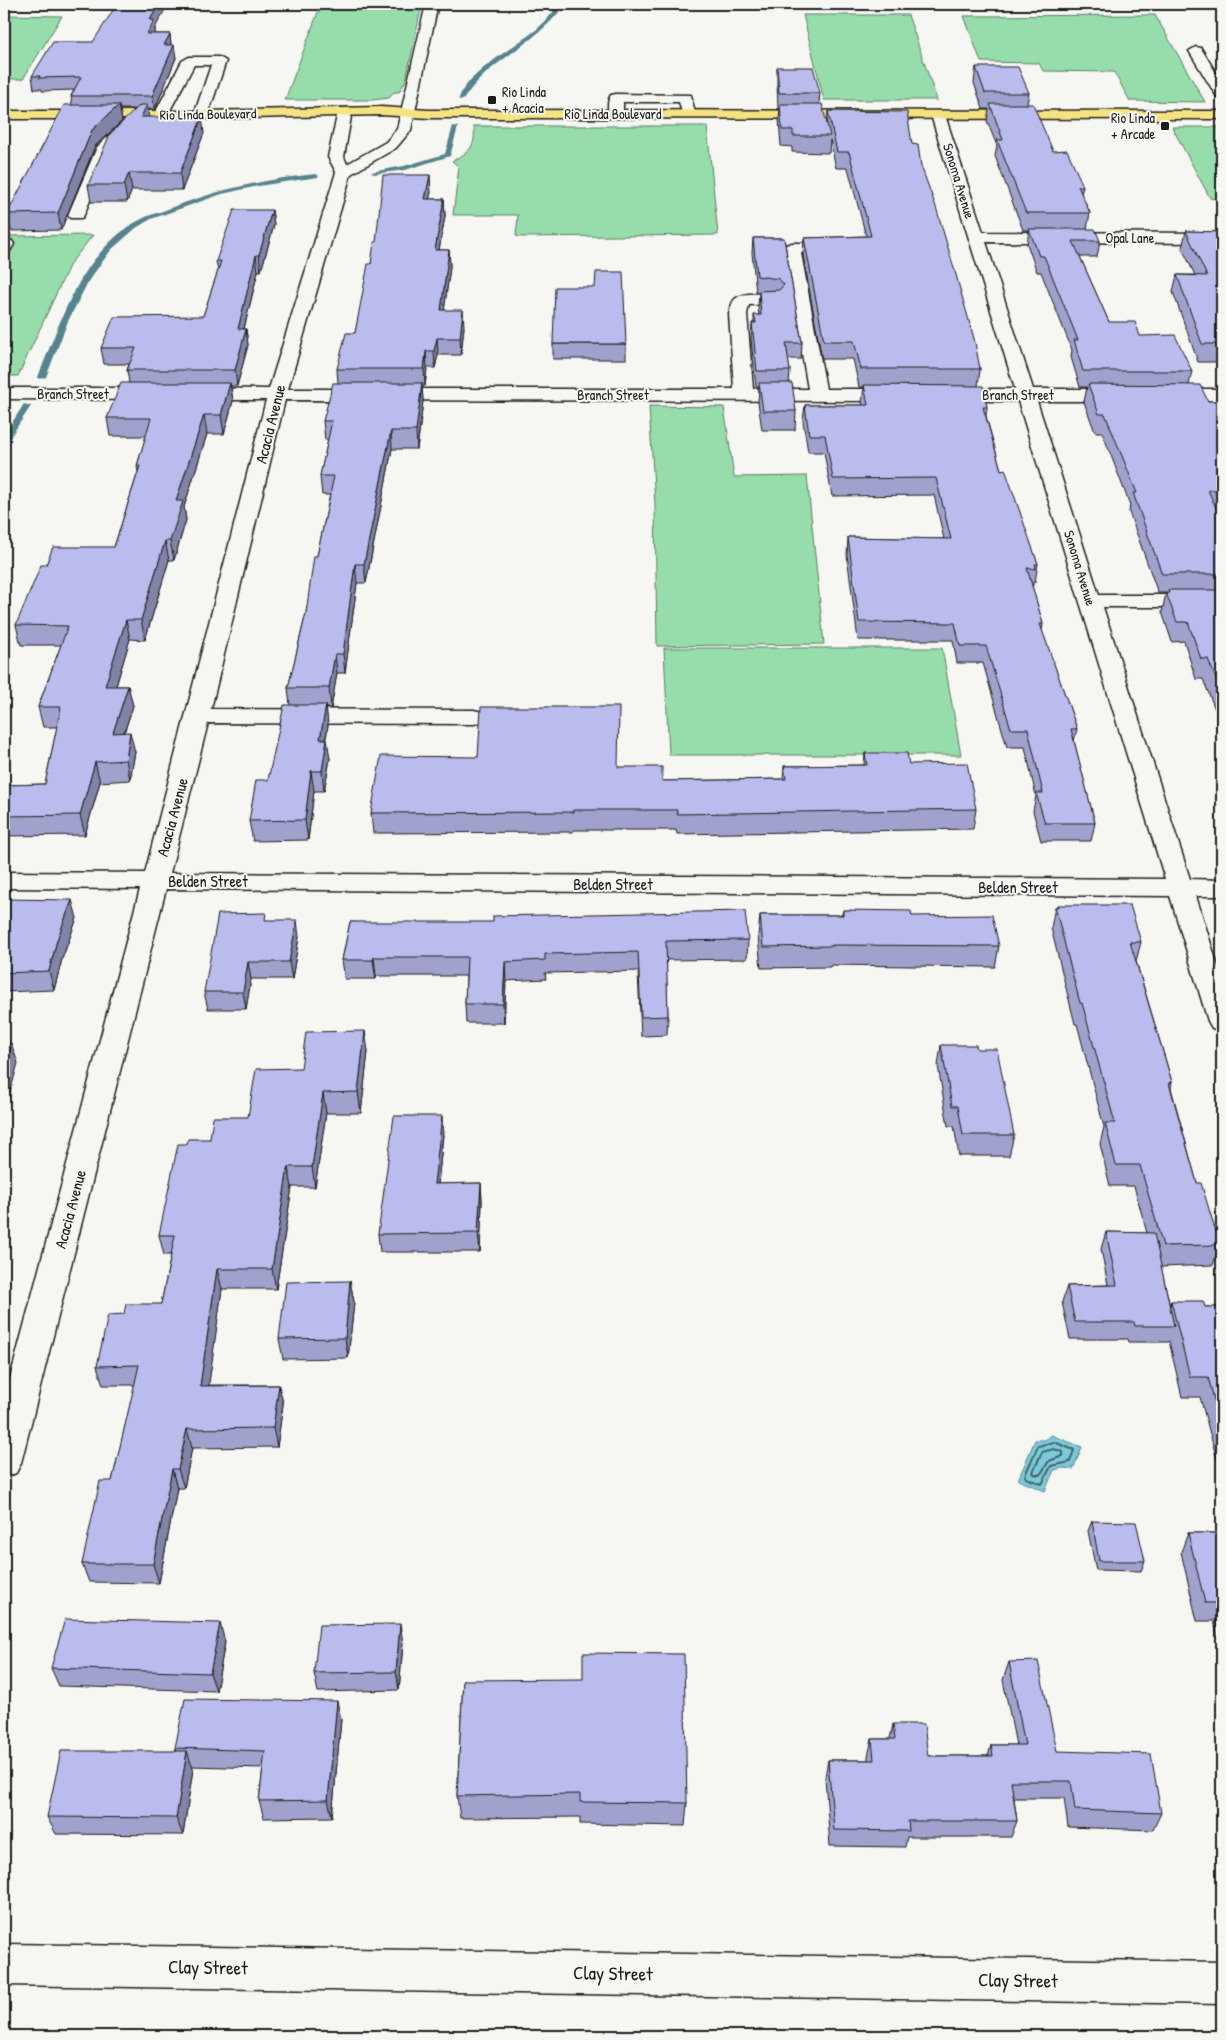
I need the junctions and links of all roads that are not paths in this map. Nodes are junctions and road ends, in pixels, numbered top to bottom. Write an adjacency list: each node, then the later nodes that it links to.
1 (432, 4): 5 (street)
2 (1215, 57): 3 (street)
3 (1222, 94)
4 (345, 111): 5 (main road, Rio Linda Boulevard); 9 (main road, Rio Linda Boulevard); 12 (street)
5 (408, 113): 10 (main road, Rio Linda Boulevard); 12 (street)
6 (4, 115): 7 (main road, Rio Linda Boulevard)
7 (139, 115): 8 (main road, Rio Linda Boulevard); 13 (street)
8 (161, 115): 9 (main road, Rio Linda Boulevard); 9 (street)
9 (202, 115)
10 (938, 115): 11 (main road, Rio Linda Boulevard); 14 (street, Sonoma Avenue)
11 (1222, 115)
12 (344, 172): 19 (street, Acacia Avenue)
13 (76, 215)
14 (977, 238): 15 (street, Opal Lane); 22 (street, Sonoma Avenue)
15 (1222, 240)
16 (839, 248): 21 (street)
17 (772, 300): 20 (street)
18 (4, 393): 19 (street, Branch Street)
19 (277, 394): 20 (street, Branch Street); 26 (street, Acacia Avenue)
20 (744, 395): 21 (street, Branch Street)
21 (818, 395): 22 (street, Branch Street)
22 (1026, 395): 23 (street, Branch Street); 24 (street, Sonoma Avenue)
23 (1222, 395)
24 (1090, 601): 25 (street); 30 (street, Sonoma Avenue)
25 (1222, 601)
26 (198, 716): 27 (street); 29 (street, Acacia Avenue)
27 (474, 716)
28 (4, 880): 29 (street, Belden Street)
29 (155, 881): 30 (street, Belden Street); 33 (street, Acacia Avenue)
30 (1181, 888): 31 (street, Belden Street); 32 (street, Sonoma Avenue)
31 (1222, 888)
32 (1222, 1021)
33 (4, 1463)
34 (4, 1964): 35 (street, Clay Street)
35 (1222, 1983)

